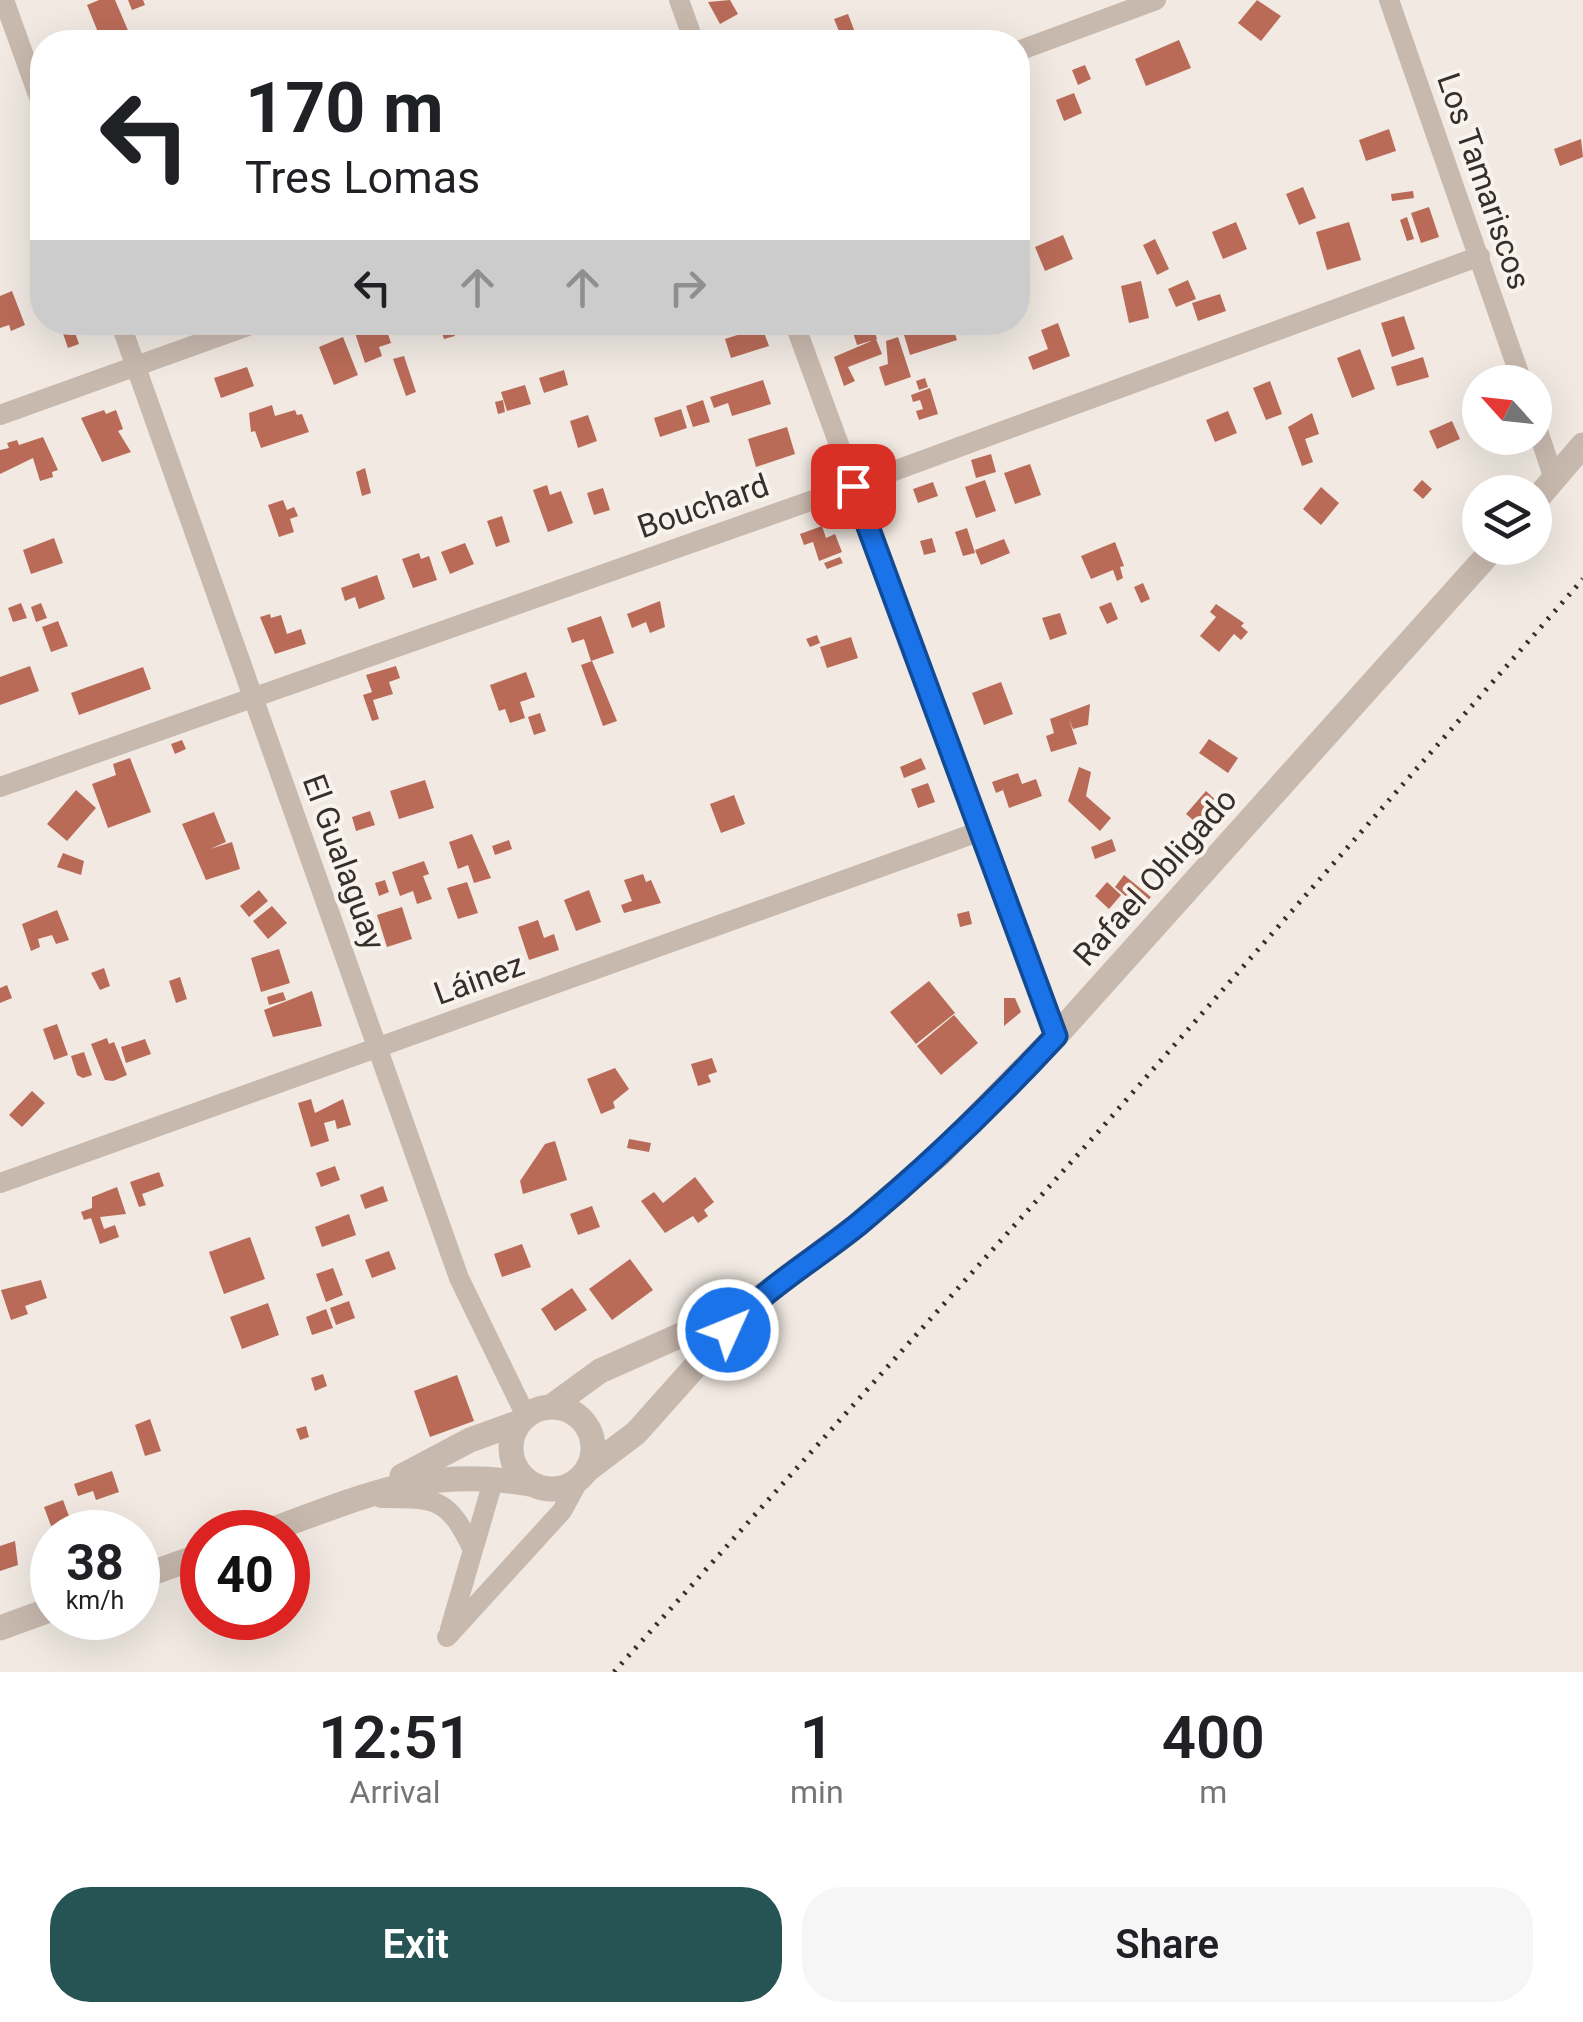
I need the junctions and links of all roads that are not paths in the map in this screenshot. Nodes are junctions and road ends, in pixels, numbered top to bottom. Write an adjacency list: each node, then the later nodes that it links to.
1 (678, 0): 5 (street)
2 (1156, 0): 6 (street)
3 (1388, 0): 8 (street, Los Tamariscos)
4 (7, 2): 7 (street)
5 (689, 30)
6 (1030, 47)
7 (30, 70)
8 (1480, 256): 12 (street, Los Tamariscos); 18 (street, Bouchard)
9 (125, 335): 13 (street, El Gualaguay)
10 (223, 335): 13 (street)
11 (799, 335): 18 (street)
12 (1516, 365)
13 (136, 366): 14 (street); 20 (street, El Gualaguay)
14 (0, 416)
15 (1583, 444): 17 (street)
16 (1546, 455): 17 (street)
17 (1554, 479)
18 (853, 486): 20 (street, Bouchard); 22 (street)
19 (1479, 565): 23 (street, Rafael Obligado)
20 (252, 694): 21 (street, Bouchard); 24 (street, El Gualaguay)
21 (0, 787)
22 (978, 832): 23 (street); 24 (street, Láinez)
23 (1056, 1036): 26 (street, Rafael Obligado)
24 (378, 1047): 25 (street, Láinez); 28 (street, El Gualaguay)
25 (0, 1183)
26 (751, 1304): 27 (street, Rafael Obligado); 29 (street, Rafael Obligado)
27 (552, 1406): 28 (street); 29 (street)
28 (523, 1419): 31 (street); 32 (street)
29 (583, 1474): 31 (street); 34 (street)
30 (494, 1478): 31 (street); 32 (street); 34 (street)
31 (534, 1485)
32 (359, 1498): 33 (street); 34 (street)
33 (310, 1516)
34 (473, 1550)
35 (30, 1617): 36 (street)
36 (0, 1628)

